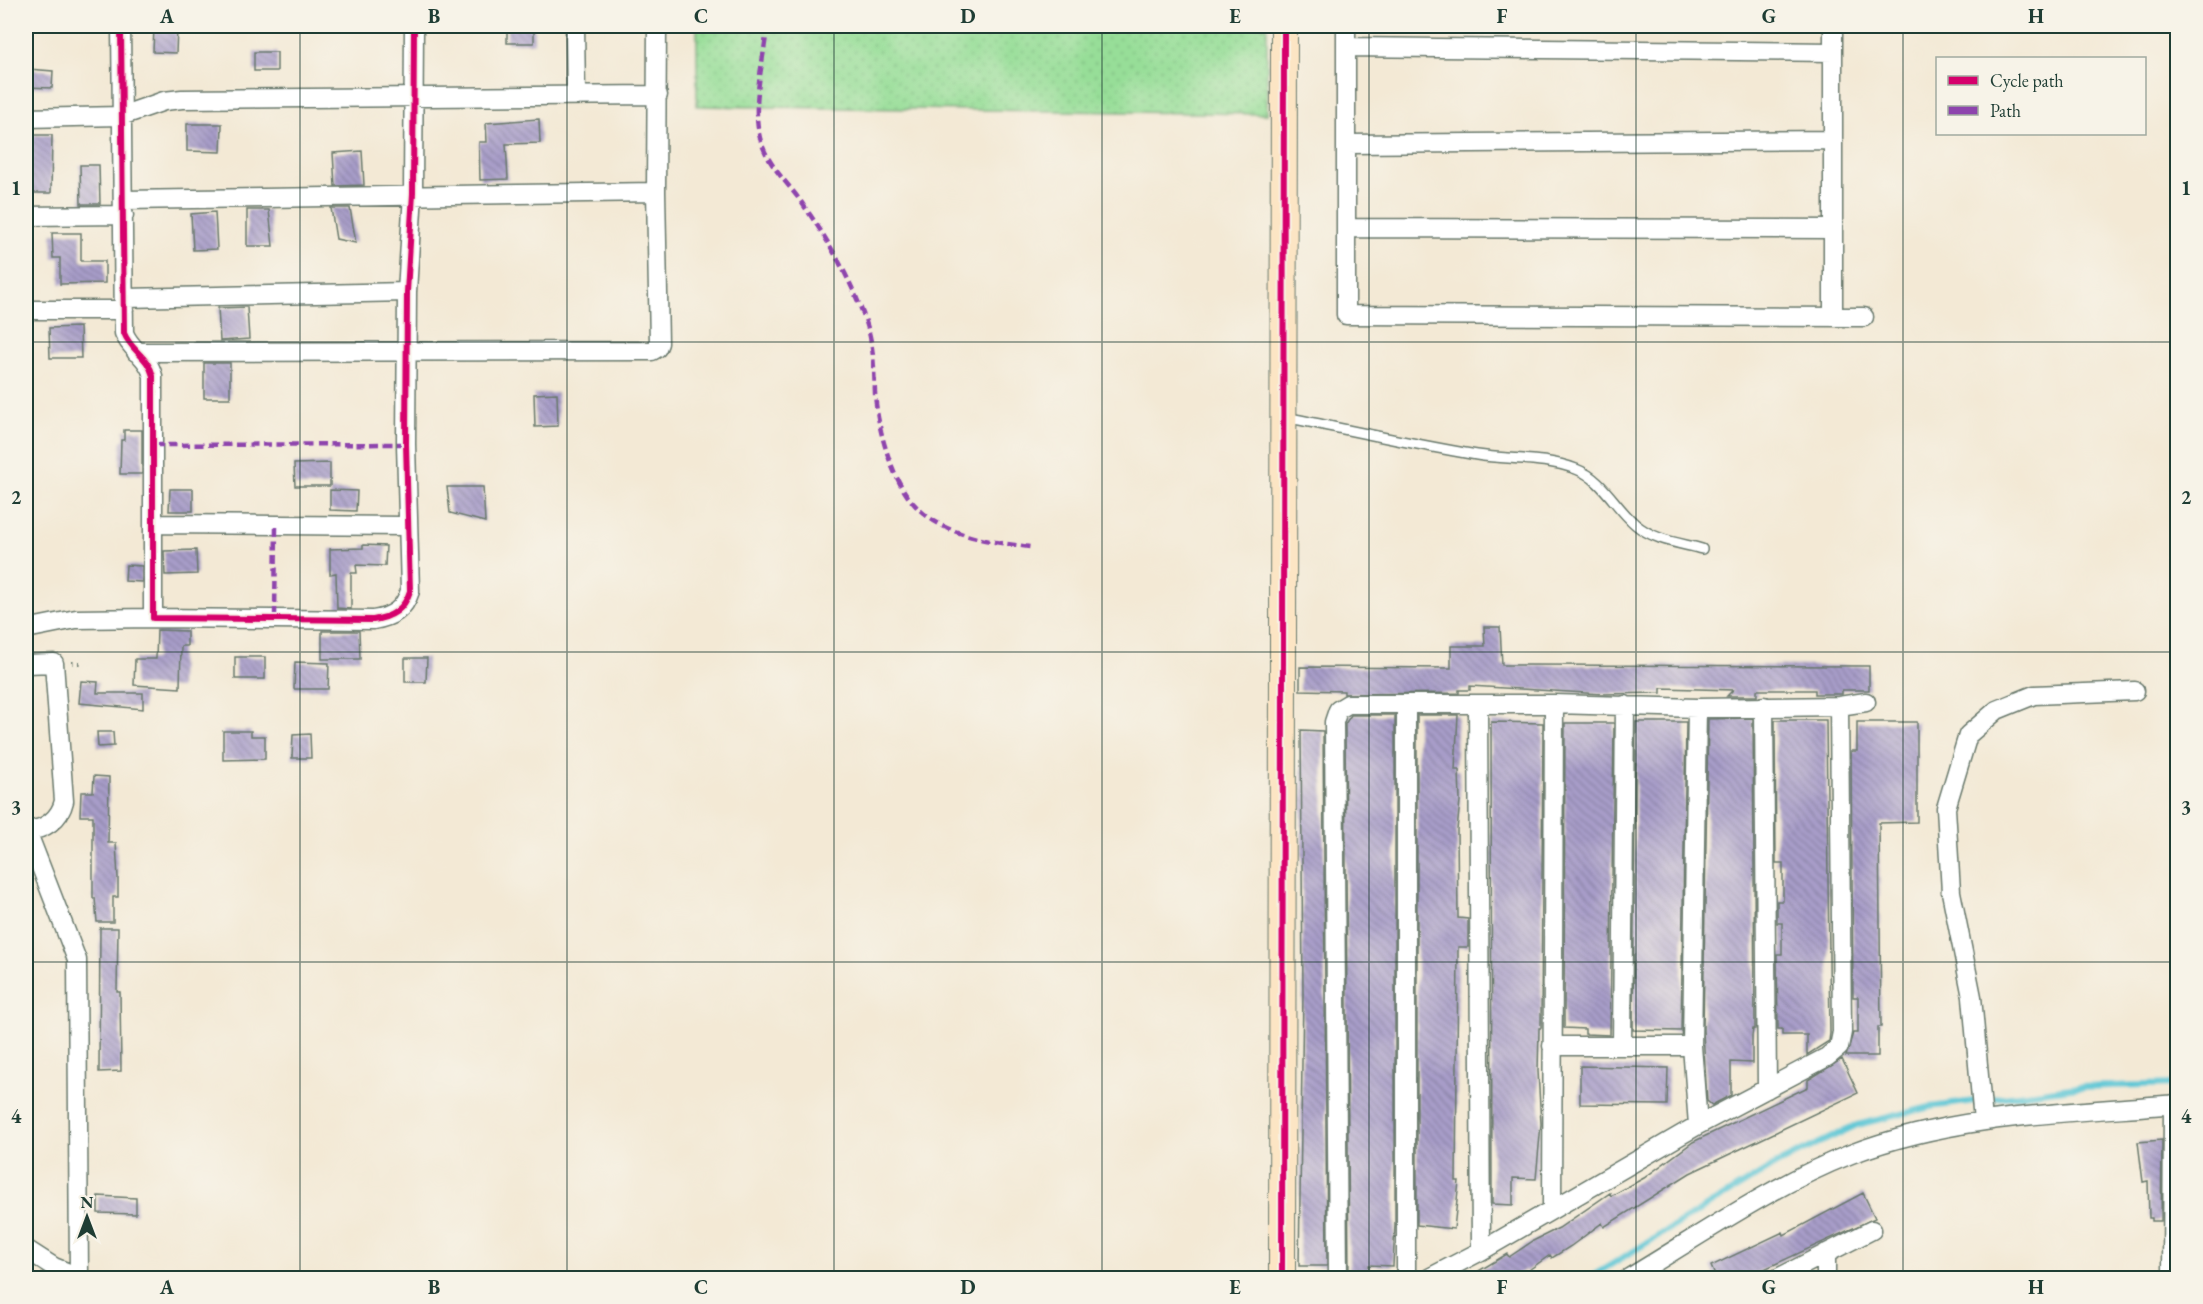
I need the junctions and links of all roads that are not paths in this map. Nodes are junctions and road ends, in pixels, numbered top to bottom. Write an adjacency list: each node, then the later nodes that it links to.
1 (121, 26): 13 (street)
2 (414, 26): 12 (street)
3 (575, 26): 10 (street)
4 (657, 26): 11 (street)
5 (1284, 26): 30 (street)
6 (1346, 26): 8 (street)
7 (1833, 26): 9 (street)
8 (1346, 47): 9 (street); 16 (street)
9 (1833, 52): 15 (street)
10 (576, 95): 11 (street); 12 (street)
11 (658, 95): 17 (street)
12 (413, 96): 13 (street); 18 (street)
13 (121, 116): 14 (street); 19 (street)
14 (26, 118)
15 (1833, 140): 16 (street); 22 (street)
16 (1346, 144): 21 (street)
17 (656, 192): 18 (street); 28 (street)
18 (413, 194): 19 (street); 23 (street)
19 (124, 208): 20 (street); 24 (street)
20 (26, 216)
21 (1346, 228): 22 (street); 26 (street)
22 (1833, 229): 26 (street)
23 (407, 292): 24 (street); 28 (street)
24 (125, 304): 25 (street); 29 (street)
25 (26, 310)
26 (1833, 317): 27 (street)
27 (1864, 317)
28 (408, 350): 29 (street); 32 (street)
29 (136, 351): 31 (street)
30 (1282, 416): 33 (lane); 60 (street)
31 (154, 524): 32 (street); 34 (street)
32 (406, 526): 34 (street)
33 (1702, 549)
34 (153, 618): 35 (street)
35 (26, 629)
36 (26, 664): 46 (street)
37 (2134, 690): 52 (street)
38 (1866, 702): 44 (street)
39 (1554, 704): 41 (street); 42 (street); 48 (street)
40 (1406, 705): 42 (street); 61 (street); 62 (street)
41 (1625, 705): 45 (street); 47 (street)
42 (1478, 706): 57 (street)
43 (1764, 706): 44 (street); 45 (street); 50 (street)
44 (1839, 706): 50 (street)
45 (1697, 708): 49 (street)
46 (26, 831): 59 (street)
47 (1622, 1044): 48 (street); 49 (street)
48 (1552, 1046): 54 (street)
49 (1692, 1046): 53 (street)
50 (1767, 1089): 53 (street)
51 (2175, 1104): 52 (street); 67 (street)
52 (1983, 1121): 64 (street)
53 (1698, 1125): 54 (street)
54 (1552, 1208): 57 (street)
55 (1872, 1230): 58 (street)
56 (26, 1249): 59 (street)
57 (1481, 1251): 63 (street)
58 (1826, 1253): 65 (street); 66 (street)
59 (79, 1278)
60 (1282, 1278)
61 (1338, 1278)
62 (1406, 1278)
63 (1429, 1278)
64 (1629, 1278)
65 (1778, 1278)
66 (1826, 1278)
67 (2172, 1278)

